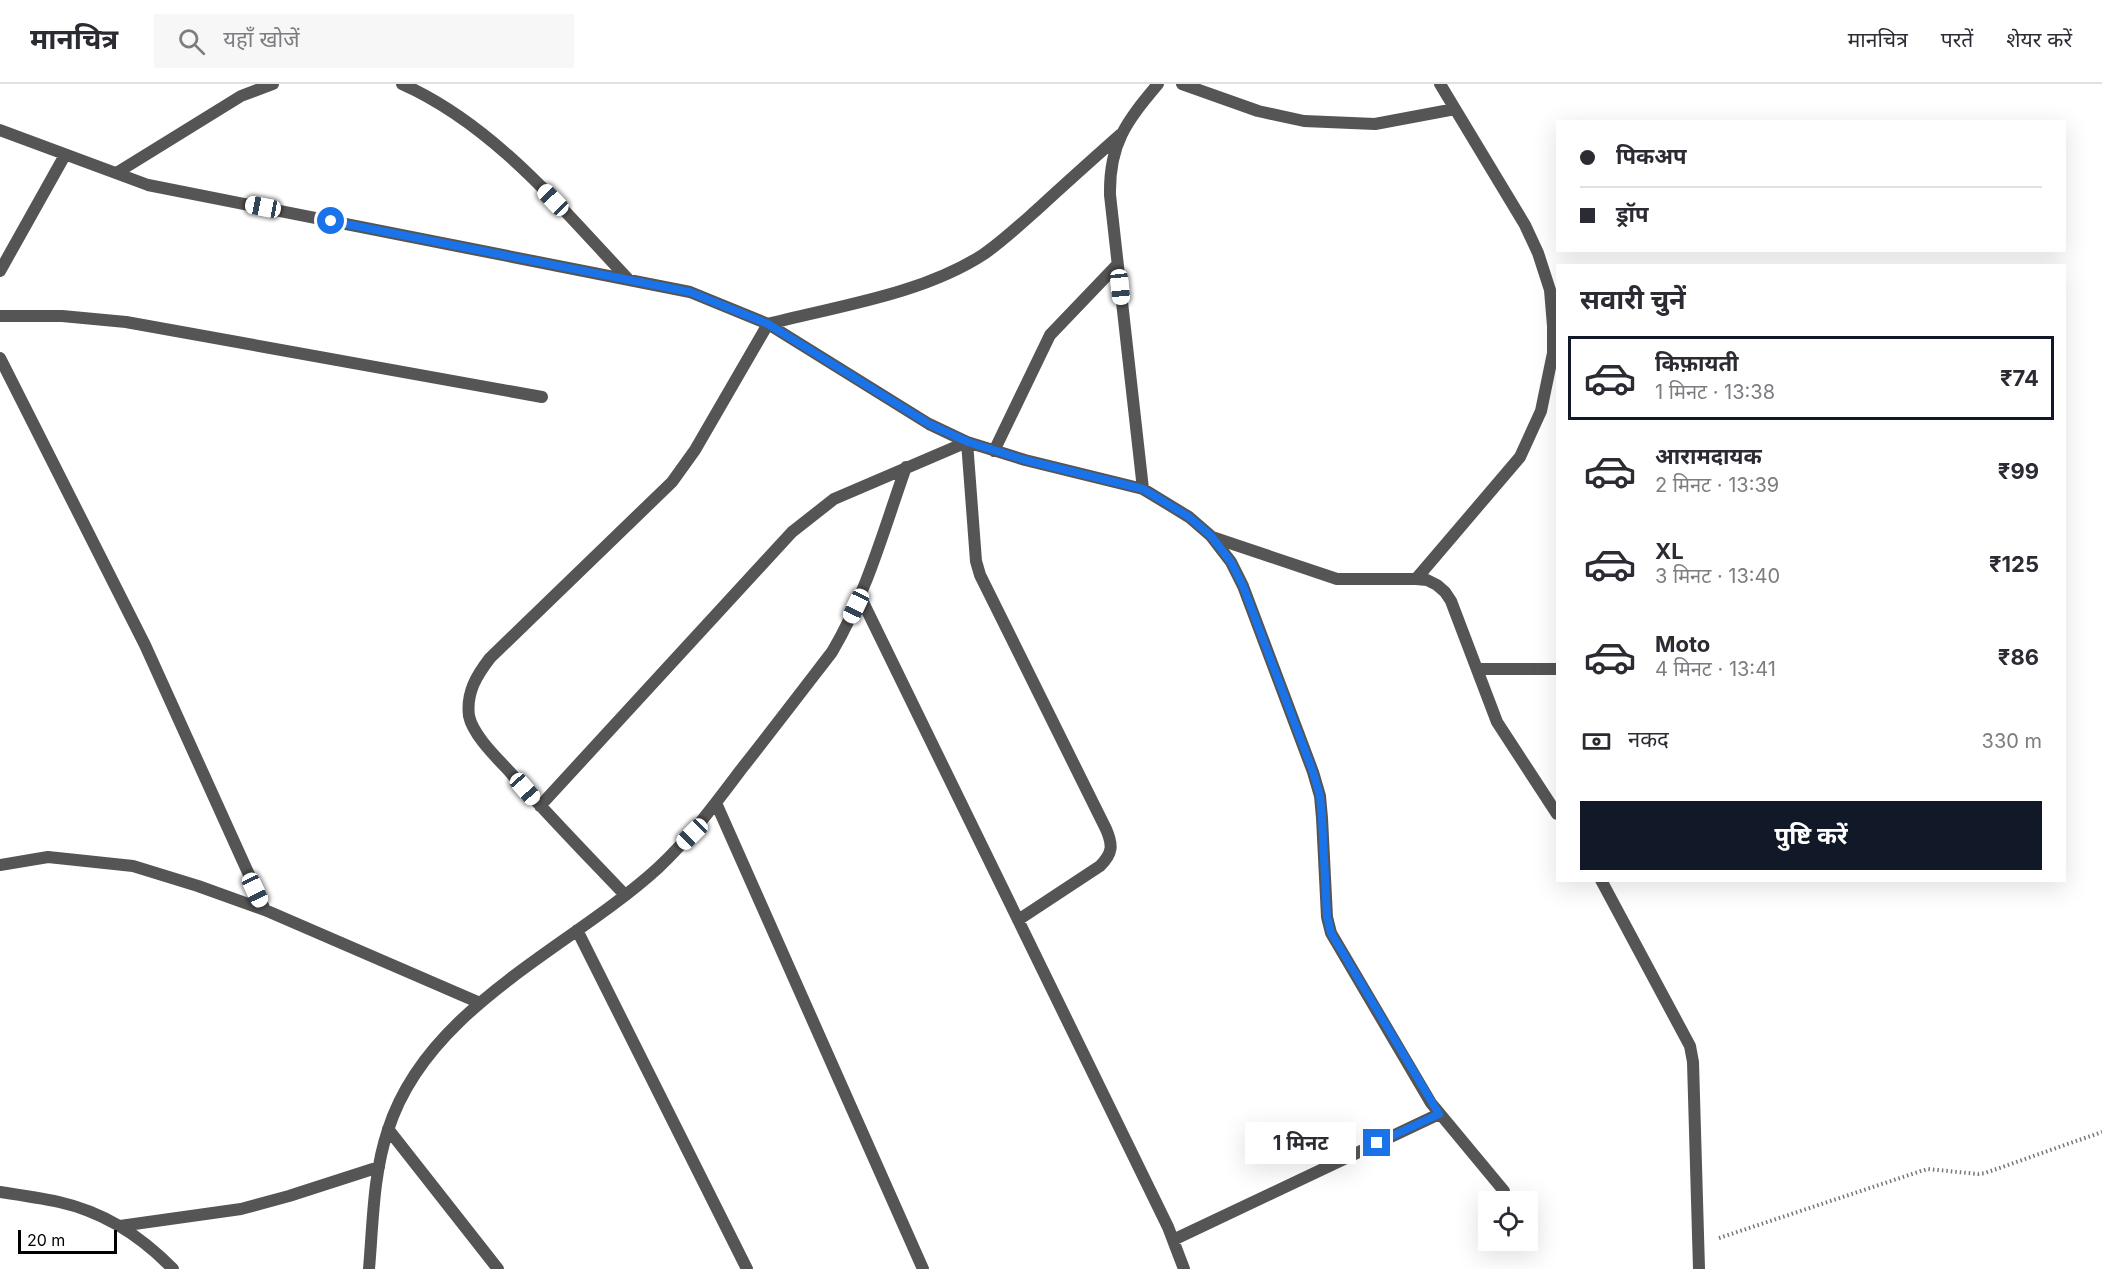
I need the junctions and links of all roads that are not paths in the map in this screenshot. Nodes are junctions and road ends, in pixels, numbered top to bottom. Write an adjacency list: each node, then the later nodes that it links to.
1 (273, 84): 10 (street)
2 (402, 84): 13 (street)
3 (1158, 84): 8 (street)
4 (1182, 84): 6 (street)
5 (1440, 84): 6 (street)
6 (1455, 109): 23 (street)
7 (0, 130): 9 (street)
8 (1121, 134): 11 (street); 15 (street)
9 (65, 155): 10 (street); 12 (street)
10 (118, 172): 13 (street)
11 (1118, 265): 19 (street); 21 (street)
12 (0, 271)
13 (629, 280): 15 (street)
14 (0, 316): 17 (street)
15 (768, 324): 18 (street); 28 (street)
16 (0, 358): 33 (street)
17 (542, 397)
18 (968, 442): 19 (street); 20 (street); 34 (street)
19 (994, 451): 21 (street)
20 (906, 467): 24 (street); 28 (street)
21 (1143, 489): 22 (street)
22 (1211, 536): 23 (street); 37 (street)
23 (1416, 579): 25 (street)
24 (860, 596): 27 (street); 34 (street)
25 (1477, 669): 26 (street); 29 (street)
26 (1556, 669)
27 (716, 803): 32 (street); 48 (street)
28 (540, 806): 32 (street)
29 (1556, 812)
30 (0, 865): 33 (street)
31 (1602, 882): 50 (street)
32 (625, 895): 35 (street)
33 (265, 910): 36 (street)
34 (1018, 920): 43 (street)
35 (577, 930): 36 (street); 47 (street)
36 (480, 1003): 38 (street)
37 (1439, 1114): 40 (street); 43 (street)
38 (388, 1129): 39 (street); 46 (street)
39 (379, 1167): 42 (street); 45 (street)
40 (1504, 1191)
41 (0, 1192): 42 (street)
42 (120, 1226): 44 (street)
43 (1173, 1240): 49 (street)
44 (173, 1269)
45 (369, 1269)
46 (498, 1269)
47 (747, 1269)
48 (923, 1269)
49 (1184, 1269)
50 (1699, 1269)

